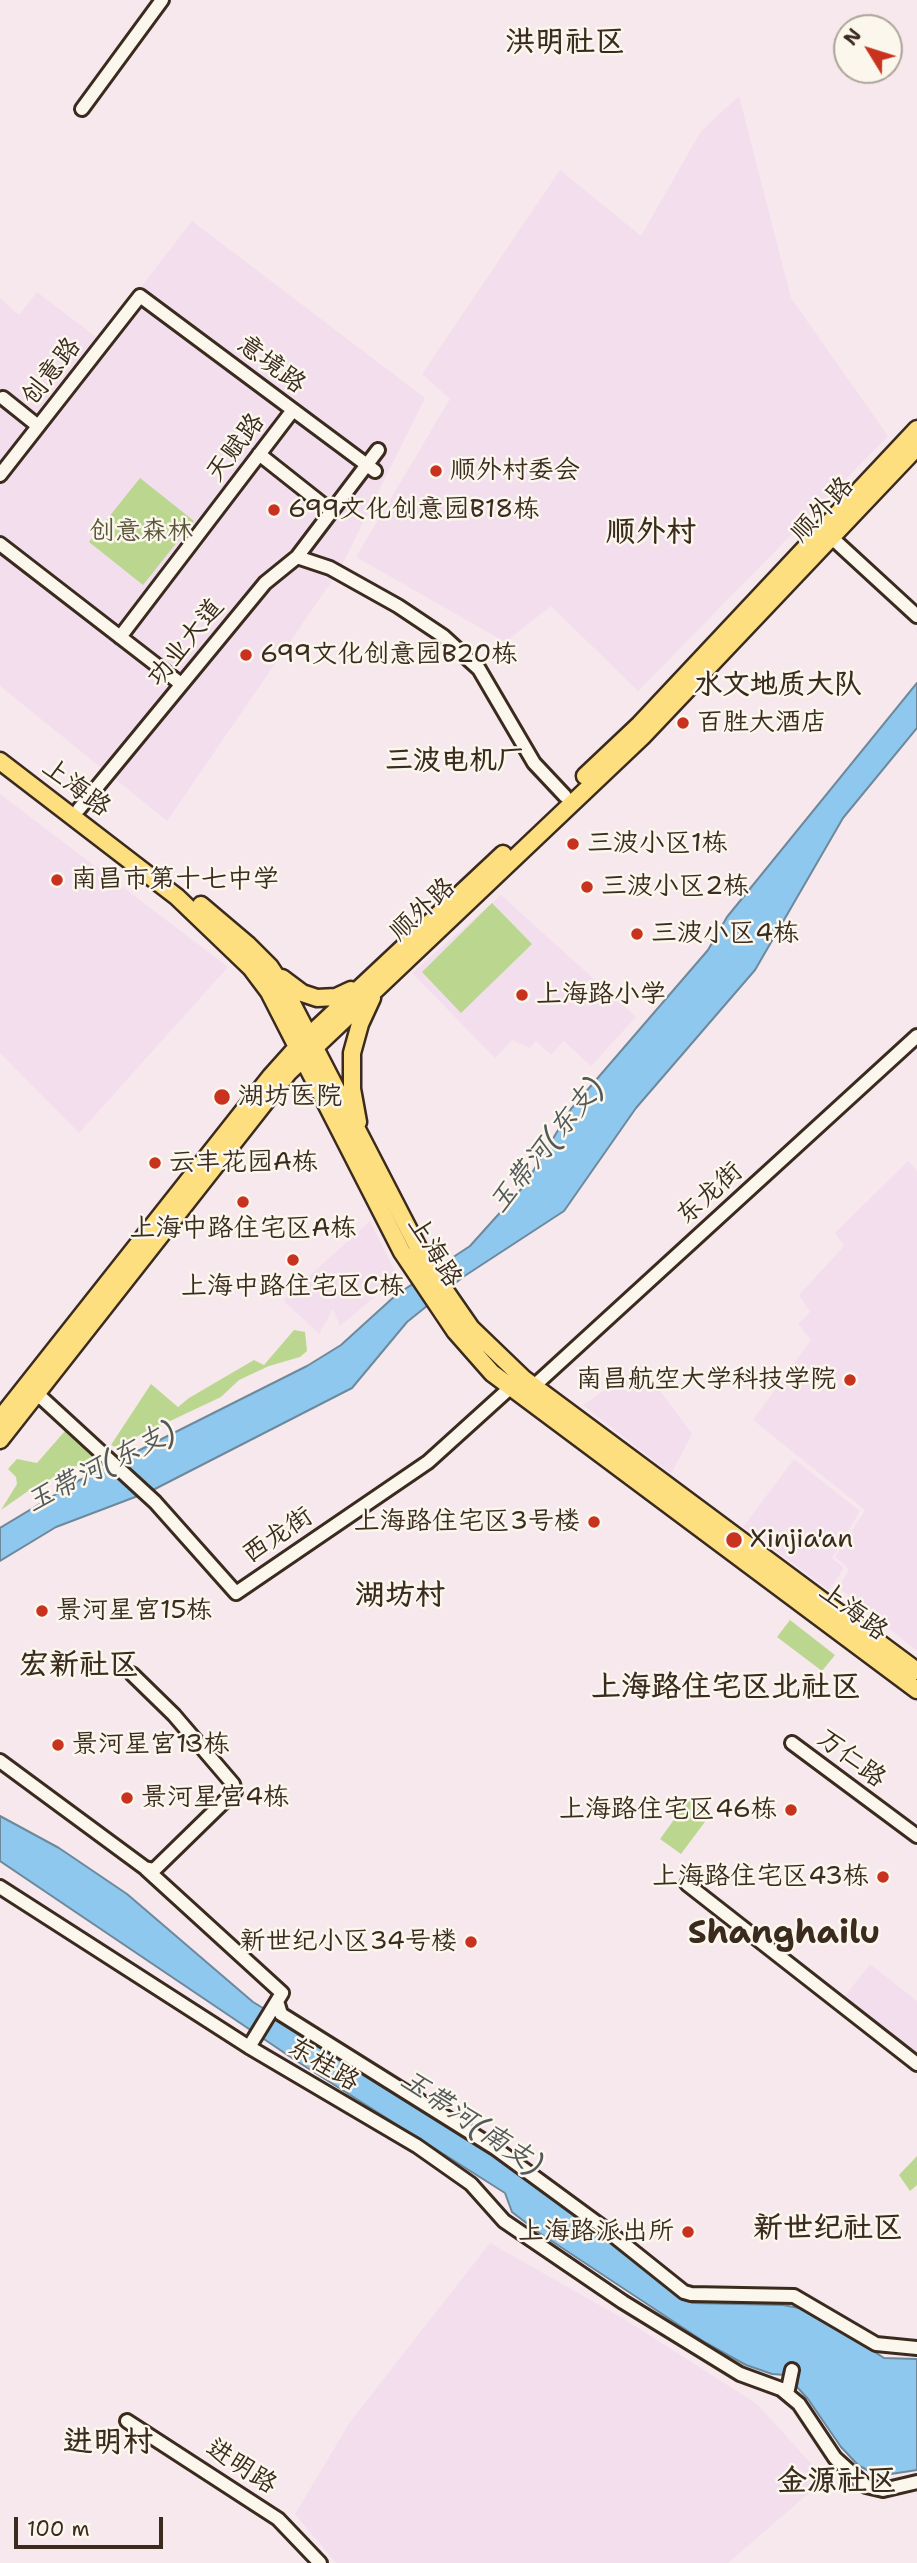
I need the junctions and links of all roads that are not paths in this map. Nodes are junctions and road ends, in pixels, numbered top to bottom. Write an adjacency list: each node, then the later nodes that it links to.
1 (162, 0): 2 (street)
2 (82, 109)
3 (140, 296): 5 (street, 意境路); 6 (street, 创意路)
4 (1, 395): 6 (street)
5 (293, 410): 10 (street, 天赋路); 11 (street, 意境路)
6 (38, 426): 12 (street, 创意路)
7 (917, 429): 22 (main road, 顺外路)
8 (917, 447): 14 (main road, 顺外路)
9 (378, 450): 11 (street, 功业大道)
10 (259, 454): 13 (street); 18 (street, 天赋路)
11 (371, 468): 13 (street, 功业大道)
12 (0, 475)
13 (331, 511): 16 (street, 功业大道)
14 (831, 537): 17 (street); 25 (main road, 顺外路)
15 (0, 544): 18 (street)
16 (297, 556): 19 (street, 功业大道); 22 (street)
17 (917, 617)
18 (120, 637): 19 (street)
19 (181, 684): 23 (street, 功业大道)
20 (0, 748): 23 (main road, 上海路)
21 (0, 761): 28 (main road, 上海路)
22 (565, 796): 26 (main road, 顺外路)
23 (79, 809): 24 (main road, 上海路)
24 (270, 967): 26 (main road); 28 (main road, 上海路)
25 (384, 981): 28 (main road, 顺外路); 29 (main road)
26 (362, 985): 28 (main road, 顺外路)
27 (917, 1036): 32 (street, 东龙街)
28 (306, 1047): 29 (main road, 上海路); 30 (main road, 上海路); 33 (main road, 顺外路)
29 (361, 1138): 30 (main road, 上海路)
30 (421, 1269): 31 (main road, 上海路); 32 (main road, 上海路)
31 (512, 1387): 33 (street, 西龙街); 38 (main road, 上海路)
32 (534, 1387): 36 (main road, 上海路)
33 (32, 1390): 34 (main road, 顺外路); 35 (main road, 顺外路)
34 (0, 1419)
35 (0, 1440)
36 (917, 1671)
37 (132, 1674): 42 (street)
38 (917, 1690)
39 (792, 1743): 41 (street, 万仁路)
40 (0, 1760): 42 (street)
41 (917, 1836)
42 (145, 1868): 45 (street)
43 (687, 1884): 47 (street)
44 (0, 1887): 46 (street, 东桂路)
45 (277, 2001): 46 (street); 48 (street)
46 (250, 2044): 50 (street, 东桂路)
47 (917, 2064)
48 (917, 2348)
49 (792, 2370): 50 (street)
50 (787, 2394): 52 (street, 东桂路)
51 (127, 2421): 53 (street, 进明路)
52 (917, 2482)
53 (320, 2563)

